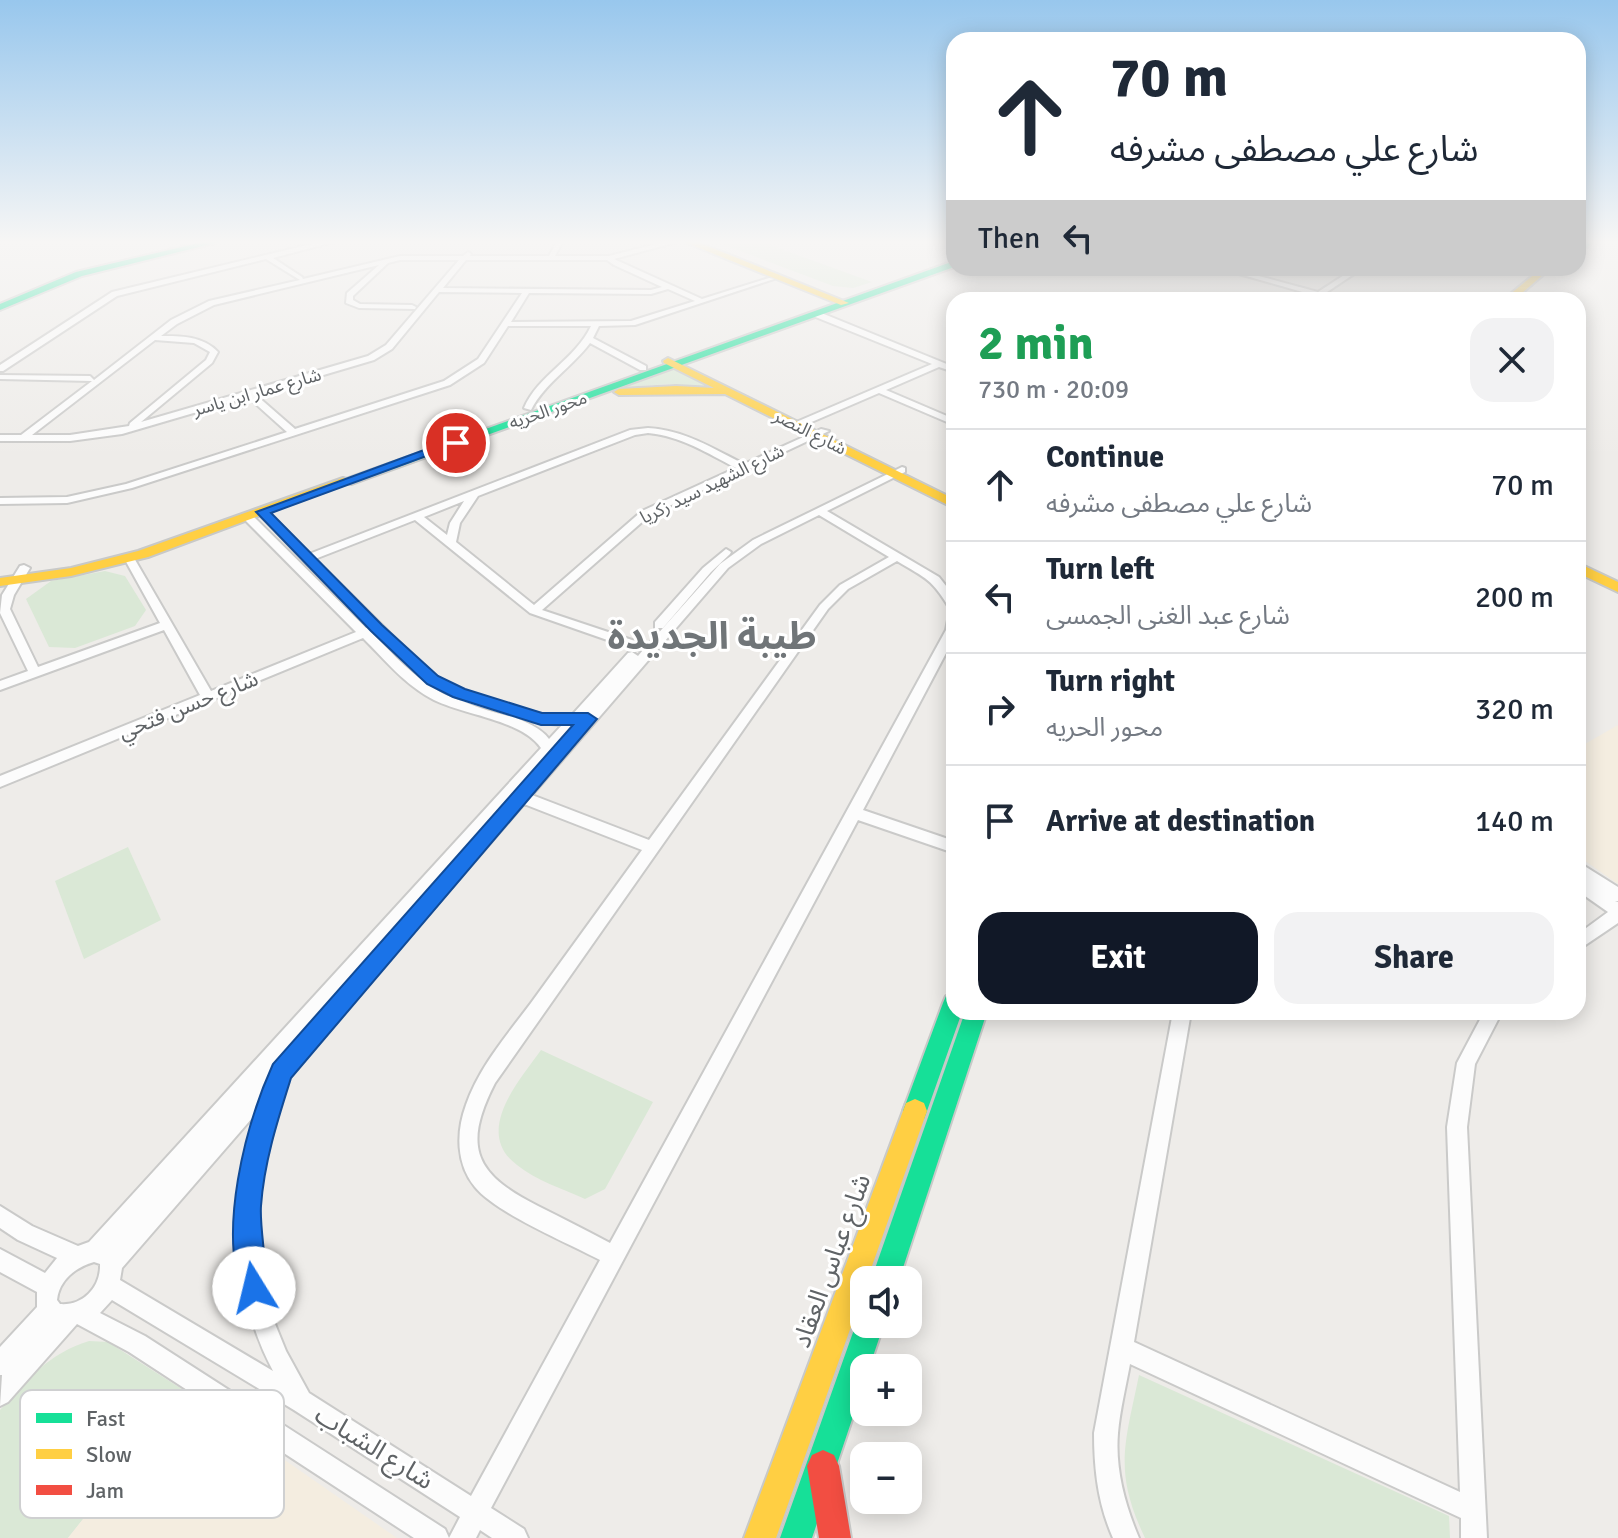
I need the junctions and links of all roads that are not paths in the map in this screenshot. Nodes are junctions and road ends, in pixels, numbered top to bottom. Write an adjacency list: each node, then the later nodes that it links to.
1 (82, 313): 18 (street)
2 (181, 313): 20 (street)
3 (190, 313): 12 (street)
4 (407, 313): 27 (street, شارع عمار ابن ياسر)
5 (418, 313): 23 (street, شارع عمار ابن ياسر)
6 (513, 313): 10 (street)
7 (666, 313): 11 (street)
8 (811, 313): 9 (main road, محور الحريه)
9 (803, 316): 14 (main road, محور الحريه); 15 (street)
10 (506, 324): 11 (street); 31 (street)
11 (595, 325): 13 (street)
12 (154, 338): 25 (street); 32 (street)
13 (590, 340): 17 (street); 26 (street)
14 (674, 361): 17 (main road, محور الحريه); 22 (main road, شارع النصر); 24 (main road, محور الحريه)
15 (939, 364): 16 (street); 21 (street, شارع الشهيد سيد زكريا)
16 (946, 367)
17 (643, 368): 26 (main road, محور الحريه)
18 (0, 369)
19 (0, 377): 20 (street)
20 (90, 379): 32 (street)
21 (879, 390): 28 (street); 30 (street, شارع الشهيد سيد زكريا)
22 (737, 392): 24 (main road); 30 (main road, شارع النصر)
23 (250, 394): 31 (street); 32 (street, شارع عمار ابن ياسر)
24 (581, 399): 40 (main road, محور الحريه)
25 (162, 400): 27 (street); 29 (street)
26 (528, 408): 48 (main road, محور الحريه)
27 (182, 410): 29 (street, شارع عمار ابن ياسر)
28 (946, 419)
29 (133, 425): 32 (street, شارع عمار ابن ياسر)
30 (810, 428): 33 (street, شارع الشهيد سيد زكريا); 34 (main road, شارع النصر)
31 (294, 433): 38 (street)
32 (13, 436)
33 (741, 467): 36 (street); 52 (street, شارع الشهيد سيد زكريا)
34 (894, 470): 35 (main road, شارع النصر); 37 (main road, شارع النصر); 39 (street); 56 (street)
35 (946, 493)
36 (474, 494): 41 (street); 42 (street)
37 (946, 499)
38 (0, 501)
39 (820, 511): 43 (street); 60 (street)
40 (256, 514): 44 (main road, محور الحريه); 45 (street); 54 (street)
41 (417, 516): 42 (street); 45 (street)
42 (450, 543): 52 (street)
43 (898, 556): 51 (street); 68 (street)
44 (129, 558): 48 (main road, محور الحريه); 53 (street)
45 (308, 558): 54 (street)
46 (1586, 563): 49 (main road)
47 (1586, 571): 50 (main road)
48 (10, 575): 57 (street)
49 (1618, 579)
50 (1618, 588)
51 (946, 592)
52 (534, 611): 56 (street)
53 (165, 625): 57 (street); 59 (street)
54 (368, 627): 59 (street, شارع حسن فتحي); 61 (street); 62 (street)
55 (946, 636): 66 (street)
56 (640, 647): 61 (street)
57 (35, 673): 58 (street)
58 (0, 686)
59 (205, 693): 63 (street, شارع حسن فتحي); 64 (street, شارع حسن فتحي)
60 (588, 719): 61 (street); 62 (street)
61 (571, 721): 62 (street)
62 (551, 752): 65 (street); 82 (street)
63 (0, 772)
64 (0, 782)
65 (521, 797): 68 (street); 78 (street)
66 (855, 813): 67 (street); 80 (street)
67 (946, 844)
68 (653, 848): 80 (street)
69 (1586, 873): 71 (street)
70 (1586, 889): 72 (street)
71 (1618, 895)
72 (1618, 912): 73 (street)
73 (1586, 937)
74 (948, 1020): 99 (main road, شارع عباس العقاد)
75 (973, 1020): 83 (main road)
76 (1181, 1020): 87 (street)
77 (1489, 1020): 94 (street)
78 (281, 1072): 82 (street); 91 (street)
79 (0, 1216): 82 (street, شارع الشباب)
80 (612, 1255): 95 (street)
81 (0, 1260): 84 (street)
82 (98, 1264): 84 (street); 85 (street); 91 (street, شارع الشباب)
83 (890, 1266)
84 (49, 1287): 85 (street)
85 (65, 1313): 88 (street); 89 (street, شارع الشباب); 90 (street)
86 (865, 1338): 93 (main road)
87 (1121, 1348): 94 (street); 102 (street)
88 (0, 1364)
89 (208, 1390)
90 (0, 1394)
91 (302, 1402): 95 (street, شارع الشباب)
92 (284, 1439): 96 (street, شارع الشباب)
93 (822, 1463): 100 (main road); 101 (main road)
94 (1473, 1511): 103 (street)
95 (476, 1513): 97 (street); 98 (street, شارع الشباب)
96 (436, 1538)
97 (462, 1538)
98 (515, 1538)
99 (760, 1538)
100 (796, 1538)
101 (835, 1538)
102 (1126, 1538)
103 (1474, 1538)

